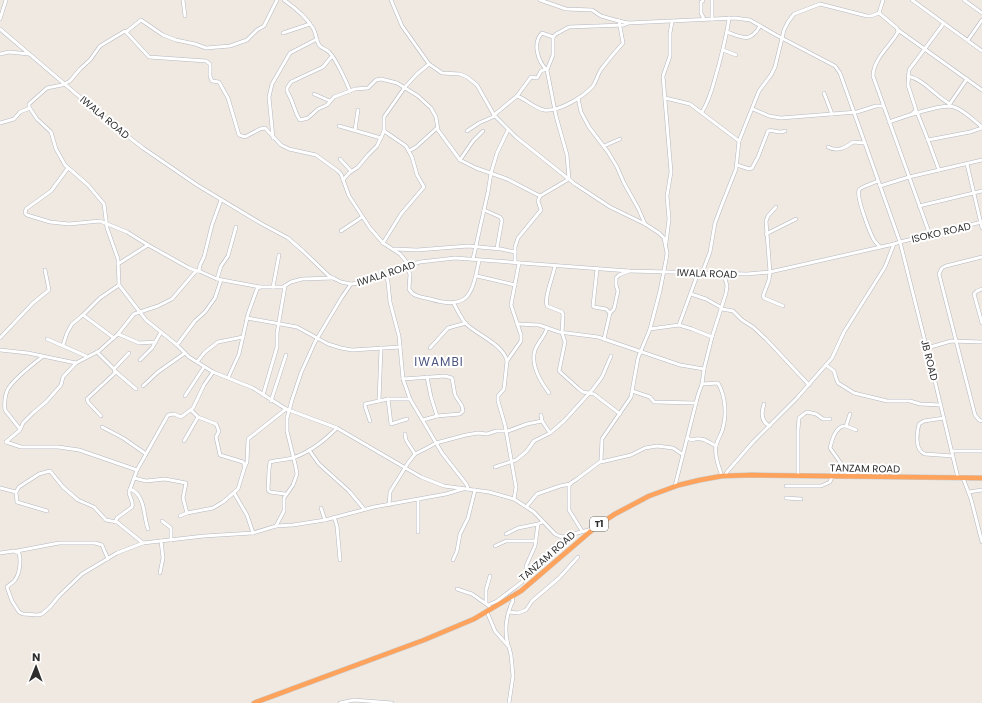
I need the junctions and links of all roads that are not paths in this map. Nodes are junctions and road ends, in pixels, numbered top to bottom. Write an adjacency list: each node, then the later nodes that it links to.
1 (6, 0): 16 (street)
2 (183, 0): 14 (street)
3 (277, 0): 27 (street)
4 (284, 0): 23 (street)
5 (391, 0): 41 (street)
6 (540, 0): 21 (street)
7 (712, 0): 18 (street)
8 (912, 0): 22 (street)
9 (964, 0): 13 (street)
10 (703, 1): 17 (street)
11 (884, 1): 12 (street)
12 (879, 13): 26 (street); 32 (street)
13 (982, 14)
14 (185, 16)
15 (729, 18): 18 (street, JB ROAD); 24 (street, JB ROAD); 28 (street)
16 (0, 19)
17 (704, 19): 18 (street, JB ROAD); 20 (street, JB ROAD)
18 (712, 19)
19 (982, 20): 33 (street)
20 (672, 22): 21 (street, JB ROAD); 54 (street)
21 (619, 23): 30 (street, JB ROAD); 53 (street)
22 (944, 23): 33 (street); 34 (street)
23 (310, 24): 29 (street); 31 (street)
24 (760, 26): 28 (street); 32 (street, JB ROAD)
25 (0, 29): 38 (street, IWALA ROAD)
26 (898, 30): 34 (street); 57 (street)
27 (126, 32): 45 (street); 79 (street)
28 (727, 32): 35 (street)
29 (284, 34)
30 (553, 37): 42 (street); 42 (street, JB ROAD)
31 (316, 38): 40 (street); 79 (street)
32 (783, 39): 59 (street); 63 (street, JB ROAD)
33 (968, 40): 36 (street)
34 (925, 48): 43 (street); 44 (street)
35 (723, 50): 39 (street); 62 (street)
36 (982, 51)
37 (0, 54): 38 (street)
38 (29, 54): 45 (street, IWALA ROAD)
39 (736, 55)
40 (332, 56): 49 (street); 55 (street)
41 (429, 64): 47 (street); 67 (street)
42 (546, 70): 52 (street); 61 (street)
43 (908, 76): 56 (street); 66 (street)
44 (967, 79): 48 (street); 56 (street)
45 (66, 84): 58 (street); 105 (street, IWALA ROAD)
46 (982, 84): 48 (street)
47 (406, 87): 49 (street); 71 (street); 75 (street)
48 (981, 89)
49 (350, 91): 55 (street)
50 (824, 93): 65 (street)
51 (314, 94): 55 (street)
52 (517, 96): 61 (street); 67 (street)
53 (578, 98): 61 (street); 85 (street)
54 (665, 98): 62 (street); 121 (street)
55 (330, 101)
56 (949, 105): 64 (street); 72 (street)
57 (883, 106): 63 (street); 68 (street)
58 (30, 108): 69 (street); 93 (street)
59 (753, 109): 65 (street); 83 (street)
60 (358, 110): 73 (street)
61 (555, 110): 98 (street)
62 (702, 112): 83 (street)
63 (854, 112): 65 (street); 84 (street, JB ROAD)
64 (917, 112): 66 (street); 82 (street)
65 (832, 114)
66 (912, 114): 68 (street)
67 (495, 116): 74 (street); 76 (street)
68 (889, 122): 97 (street)
69 (0, 123)
70 (339, 126): 73 (street)
71 (437, 128): 87 (street); 89 (street)
72 (982, 128): 82 (street)
73 (355, 130): 80 (street)
74 (508, 130): 96 (street); 98 (street)
75 (384, 131): 80 (street); 87 (street)
76 (467, 131)
77 (483, 131): 89 (street)
78 (785, 131): 91 (street)
79 (274, 138): 99 (street)
80 (381, 138): 95 (street)
81 (620, 139): 85 (street)
82 (928, 140): 94 (street)
83 (739, 142): 91 (street)
84 (865, 143): 86 (street); 100 (street, JB ROAD)
85 (604, 146): 113 (street)
86 (828, 147)
87 (408, 150): 120 (street)
88 (340, 159): 95 (street)
89 (460, 160): 96 (street)
90 (982, 160): 92 (street)
91 (737, 164): 144 (street)
92 (967, 164): 94 (street); 103 (street)
93 (68, 168): 112 (street); 112 (street)
94 (938, 170): 97 (street)
95 (351, 171): 99 (street)
96 (491, 173): 104 (street); 108 (street)
97 (909, 177): 101 (street); 106 (street)
98 (569, 179): 104 (street); 113 (street)
99 (343, 180): 109 (street)
100 (878, 181): 101 (street, JB ROAD); 125 (street)
101 (880, 186): 119 (street, JB ROAD)
102 (982, 191): 103 (street)
103 (973, 193): 106 (street); 111 (street)
104 (540, 196): 128 (street)
105 (221, 200): 140 (street); 148 (street, IWALA ROAD)
106 (919, 206): 118 (street)
107 (776, 207): 117 (street)
108 (484, 210): 124 (street); 126 (street)
109 (362, 217): 116 (street); 120 (street)
110 (796, 219): 117 (street)
111 (981, 222): 115 (street); 118 (street, ISOKO ROAD)
112 (106, 223): 123 (street); 135 (street)
113 (645, 224): 121 (street)
114 (236, 227): 149 (street)
115 (982, 228)
116 (341, 231)
117 (766, 234): 143 (street)
118 (930, 235): 119 (street, ISOKO ROAD)
119 (900, 242): 122 (street, IWALA ROAD); 192 (street, JB ROAD)
120 (383, 243): 127 (street)
121 (666, 244): 142 (street)
122 (894, 244): 125 (street, IWALA ROAD); 206 (street)
123 (148, 245): 135 (street); 140 (street)
124 (475, 247): 126 (street); 127 (street); 131 (street)
125 (880, 247): 143 (street, IWALA ROAD)
126 (497, 248): 128 (street)
127 (393, 249): 136 (street)
128 (515, 252): 133 (street)
129 (279, 255): 156 (street)
130 (982, 257): 184 (street)
131 (473, 259): 132 (street, IWALA ROAD); 136 (street, IWALA ROAD)
132 (479, 260): 133 (street, IWALA ROAD); 147 (street)
133 (514, 263): 134 (street, IWALA ROAD)
134 (519, 263): 137 (street, IWALA ROAD); 153 (street)
135 (118, 264): 152 (street)
136 (408, 266): 146 (street, IWALA ROAD); 159 (street)
137 (555, 266): 138 (street, IWALA ROAD); 175 (street)
138 (597, 269): 141 (street, IWALA ROAD); 163 (street)
139 (45, 270): 178 (street)
140 (198, 271): 149 (street); 162 (street)
141 (629, 271): 142 (street, IWALA ROAD); 163 (street)
142 (664, 272): 144 (street, IWALA ROAD); 173 (street)
143 (770, 272): 145 (street, IWALA ROAD); 160 (street)
144 (700, 273): 145 (street, IWALA ROAD); 158 (street)
145 (724, 274): 161 (street)
146 (386, 275): 151 (street, IWALA ROAD); 189 (street)
147 (477, 276): 153 (street); 159 (street)
148 (334, 278): 151 (street, IWALA ROAD); 154 (street)
149 (217, 279): 150 (street)
150 (221, 280): 155 (street); 188 (street)
151 (351, 284): 180 (street)
152 (119, 285): 162 (street); 164 (street)
153 (515, 285): 169 (street)
154 (285, 286): 156 (street); 168 (street)
155 (260, 287): 156 (street); 166 (street)
156 (273, 287)
157 (982, 289): 165 (street)
158 (691, 294): 161 (street); 171 (street)
159 (454, 304): 167 (street)
160 (783, 306)
161 (722, 309): 181 (street); 215 (street)
162 (138, 312): 174 (street); 176 (street)
163 (610, 314): 183 (street)
164 (83, 315): 179 (street); 187 (street)
165 (981, 317): 170 (street)
166 (247, 318): 168 (street); 177 (street)
167 (466, 323): 191 (street); 203 (street)
168 (280, 324): 180 (street); 221 (street)
169 (517, 324): 172 (street); 203 (street)
170 (982, 324)
171 (679, 326): 173 (street); 181 (street)
172 (547, 328): 175 (street); 219 (street)
173 (650, 329): 195 (street)
174 (161, 332): 185 (street); 188 (street)
175 (562, 333): 183 (street); 220 (street)
176 (118, 334): 179 (street); 185 (street)
177 (243, 337): 204 (street); 212 (street)
178 (0, 338)
179 (114, 338): 194 (street)
180 (317, 338): 190 (street); 231 (street)
181 (712, 338): 208 (street)
182 (47, 339): 187 (street)
183 (604, 339): 195 (street)
184 (955, 341): 186 (street); 192 (street); 244 (street)
185 (156, 342): 202 (street)
186 (982, 342)
187 (63, 345): 199 (street)
188 (177, 345): 197 (street)
189 (400, 347): 190 (street); 213 (street)
190 (381, 348): 226 (street)
191 (430, 348)
192 (927, 348): 229 (street, JB ROAD)
193 (0, 350): 201 (street)
194 (97, 352): 199 (street); 209 (street)
195 (640, 352): 208 (street); 218 (street)
196 (129, 353): 209 (street)
197 (185, 353): 204 (street); 216 (street)
198 (286, 355): 225 (street)
199 (86, 356): 205 (street)
200 (611, 356): 220 (street)
201 (42, 357): 205 (street); 249 (street)
202 (140, 360)
203 (507, 361): 251 (street)
204 (197, 362): 207 (street)
205 (76, 363): 249 (street)
206 (826, 365): 215 (street); 229 (street)
207 (204, 367): 210 (street); 222 (street)
208 (704, 369): 214 (street)
209 (114, 370): 217 (street); 235 (street)
210 (213, 372): 212 (street); 230 (street)
211 (427, 377): 213 (street); 236 (street); 236 (street)
212 (228, 378): 221 (street)
213 (403, 378): 223 (street)
214 (702, 384): 227 (street); 257 (street)
215 (809, 385): 245 (street)
216 (143, 386)
217 (136, 389)
218 (632, 391): 227 (street); 232 (street)
219 (549, 393)
220 (590, 393): 232 (street); 252 (street)
221 (263, 395): 225 (street)
222 (185, 396)
223 (410, 398): 224 (street); 241 (street)
224 (388, 399): 226 (street); 239 (street)
225 (271, 401): 231 (street)
226 (379, 401): 242 (street)
227 (696, 403): 254 (street)
228 (764, 404): 245 (street)
229 (941, 404): 238 (street, JB ROAD)
230 (191, 410): 237 (street); 261 (street)
231 (287, 410): 248 (street); 265 (street); 268 (street)
232 (620, 414): 267 (street)
233 (850, 414): 246 (street)
234 (541, 415): 243 (street)
235 (101, 416)
236 (437, 416): 241 (street)
237 (198, 417): 255 (street); 268 (street)
238 (944, 418): 259 (street, JB ROAD); 264 (street)
239 (407, 419)
240 (830, 419): 273 (street)
241 (423, 420): 256 (street)
242 (370, 421)
243 (542, 421): 251 (street); 252 (street)
244 (982, 421)
245 (770, 426): 272 (street)
246 (846, 426): 250 (street); 275 (street)
247 (102, 427): 261 (street)
248 (337, 428): 258 (street); 270 (street)
249 (20, 429): 271 (street)
250 (856, 430)
251 (505, 431): 256 (street); 266 (street)
252 (550, 433): 266 (street)
253 (405, 434): 262 (street)
254 (687, 438): 257 (street); 263 (street)
255 (184, 441)
256 (436, 443): 262 (street); 285 (street)
257 (716, 446): 272 (street)
258 (309, 450): 265 (street); 299 (street)
259 (952, 451): 260 (street); 264 (street, JB ROAD)
260 (982, 451)
261 (146, 454): 271 (street)
262 (415, 454): 270 (street)
263 (682, 454): 267 (street); 280 (street)
264 (953, 456): 277 (street, JB ROAD)
265 (293, 458): 291 (street); 291 (street)
266 (512, 462): 269 (street); 292 (street)
267 (599, 463): 279 (street)
268 (245, 466): 290 (street)
269 (495, 467)
270 (405, 468): 283 (street); 296 (street)
271 (137, 470): 276 (street)
272 (724, 476): 273 (highway, TANZAM ROAD / T1); 280 (highway, TANZAM ROAD / T1)
273 (798, 476): 274 (highway, TANZAM ROAD / T1)
274 (832, 477): 275 (highway, TANZAM ROAD / T1); 281 (street)
275 (849, 477): 277 (highway, TANZAM ROAD / T1)
276 (134, 478): 284 (street); 301 (street)
277 (961, 478): 278 (highway, TANZAM ROAD / T1); 289 (street, JB ROAD)
278 (982, 478)
279 (570, 484): 297 (street); 314 (street)
280 (675, 486): 312 (highway, TANZAM ROAD / T1)
281 (786, 486)
282 (0, 488): 288 (street)
283 (463, 488): 285 (street); 295 (street)
284 (130, 489): 308 (street); 313 (street)
285 (468, 489): 286 (street)
286 (475, 490): 292 (street); 329 (street)
287 (982, 490): 289 (street)
288 (16, 492): 300 (street); 308 (street)
289 (969, 492): 306 (street, JB ROAD)
290 (234, 493): 301 (street); 316 (street)
291 (285, 494): 311 (street)
292 (514, 498): 297 (street)
293 (786, 498): 294 (street)
294 (801, 499)
295 (418, 500): 296 (street); 315 (street)
296 (389, 505): 299 (street)
297 (526, 506): 309 (street)
298 (321, 508): 304 (street)
299 (364, 509): 303 (street)
300 (46, 511)
301 (187, 513): 302 (street)
302 (180, 516)
303 (334, 517): 304 (street); 328 (street)
304 (325, 520): 311 (street)
305 (162, 521): 318 (street)
306 (977, 521): 307 (street); 321 (street, JB ROAD)
307 (982, 521)
308 (115, 522): 322 (street)
309 (542, 522): 310 (street); 314 (street)
310 (538, 524): 317 (street); 320 (street)
311 (276, 526): 316 (street)
312 (592, 529): 314 (street); 333 (highway, TANZAM ROAD / T1)
313 (148, 530)
314 (582, 531)
315 (418, 532)
316 (254, 533): 318 (street)
317 (506, 534)
318 (171, 540): 319 (street)
319 (161, 541): 322 (street); 330 (street)
320 (536, 541): 323 (street); 334 (street)
321 (982, 542)
322 (143, 543): 327 (street)
323 (495, 546)
324 (17, 551): 325 (street); 327 (street); 327 (street)
325 (0, 553)
326 (578, 557): 337 (street)
327 (108, 559)
328 (340, 560)
329 (453, 560)
330 (160, 573)
331 (490, 576): 334 (street)
332 (457, 589): 334 (street)
333 (512, 597): 335 (highway, TANZAM ROAD / T1); 337 (street)
334 (487, 604): 335 (street)
335 (492, 609): 336 (highway, TANZAM ROAD / T1)
336 (487, 612): 338 (street); 340 (highway, TANZAM ROAD / T1)
337 (509, 612): 338 (street)
338 (509, 647): 342 (street)
339 (340, 702): 341 (street)
340 (254, 703)
341 (392, 703)
342 (509, 703)

